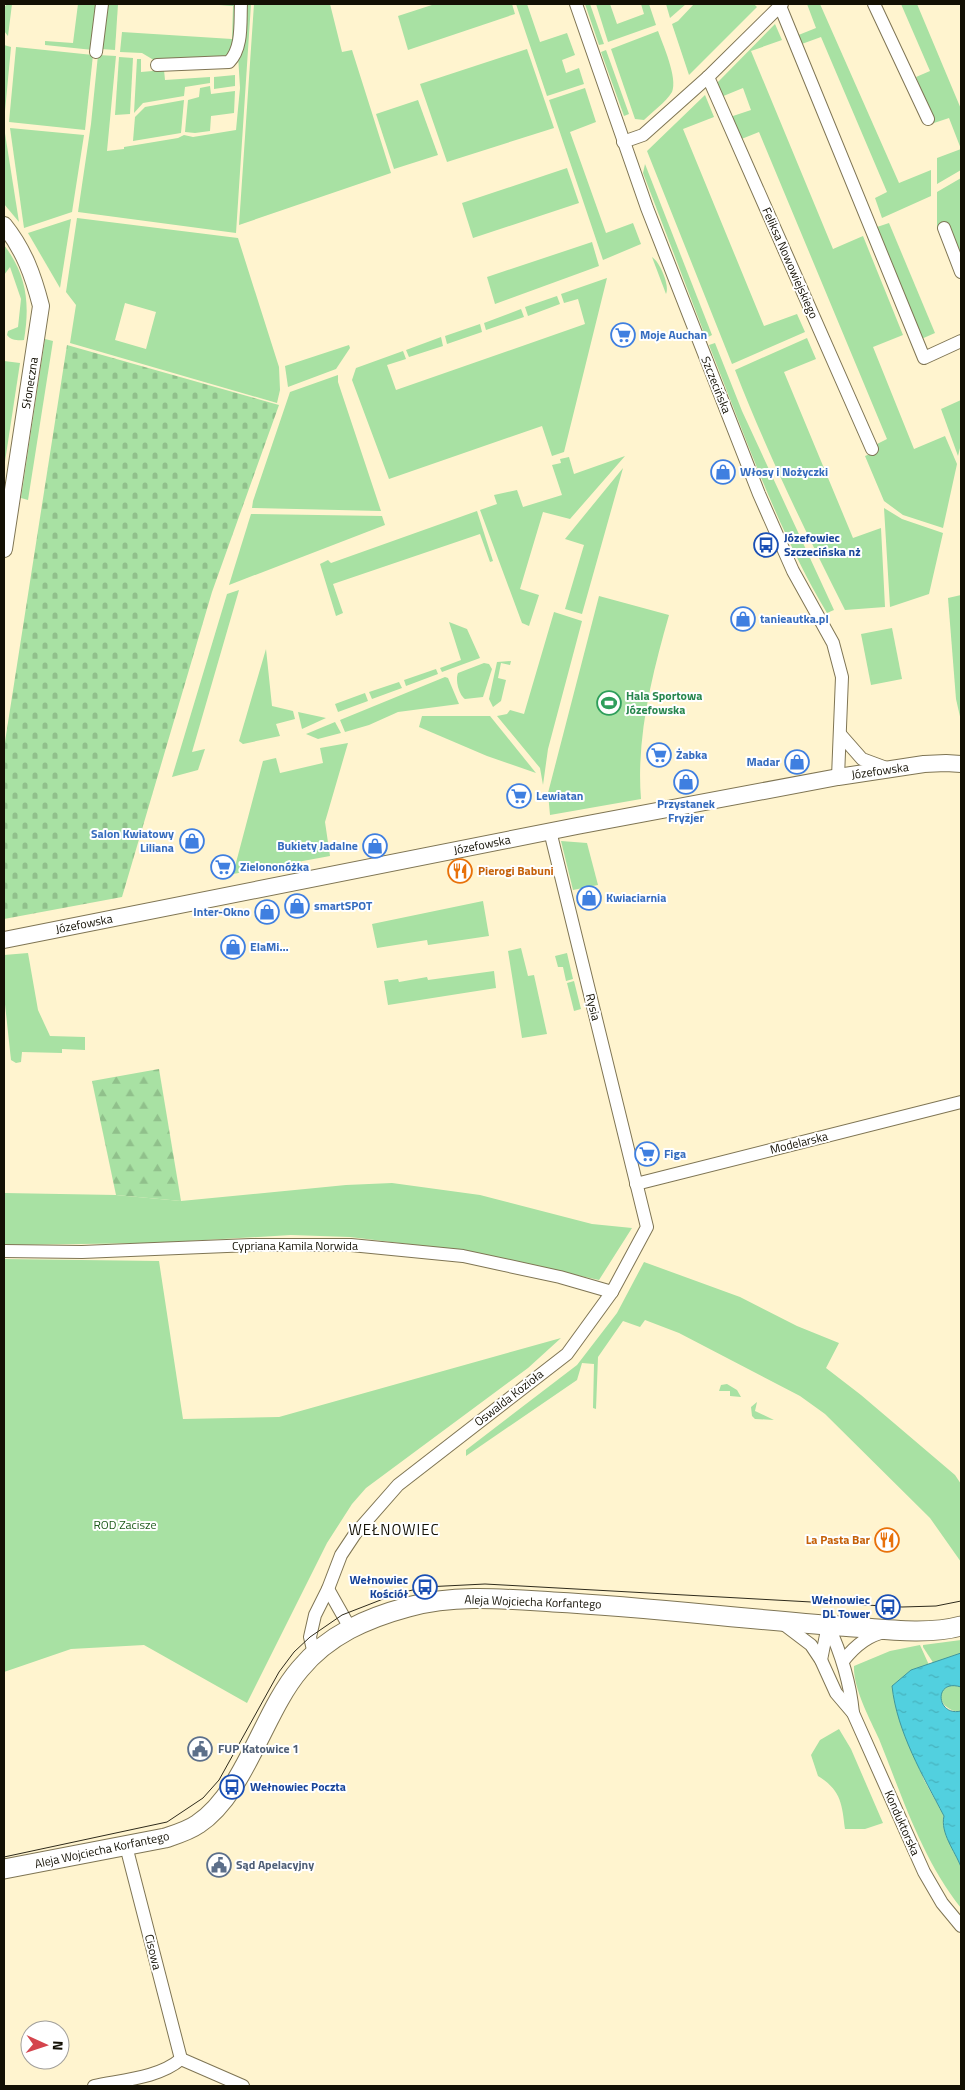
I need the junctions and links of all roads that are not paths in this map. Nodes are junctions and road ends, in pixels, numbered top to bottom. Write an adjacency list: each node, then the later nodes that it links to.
1 (102, 4): 6 (street)
2 (241, 4): 7 (street)
3 (576, 4): 10 (street, Szczecińska)
4 (874, 4): 9 (street)
5 (781, 5): 8 (street); 14 (street)
6 (96, 52)
7 (157, 66)
8 (708, 78): 10 (street); 15 (street, Feliksa Nowowiejskiego)
9 (928, 119)
10 (623, 142): 17 (street, Szczecińska)
11 (4, 225): 16 (street, Słoneczna)
12 (944, 228): 13 (street)
13 (961, 272)
14 (961, 341)
15 (872, 449)
16 (4, 548)
17 (840, 734): 19 (street); 20 (street, Szczecińska)
18 (961, 764): 19 (street, Józefowska)
19 (891, 770): 20 (street, Józefowska)
20 (838, 777): 21 (street, Józefowska)
21 (550, 831): 22 (street, Józefowska); 24 (street, Rysia)
22 (4, 940)
23 (961, 1102): 24 (street, Modelarska)
24 (636, 1184): 26 (street, Oswalda Kozioła)
25 (4, 1251): 26 (street, Cypriana Kamila Norwida)
26 (612, 1292): 27 (street, Oswalda Kozioła)
27 (328, 1589): 31 (street); 33 (street, Oswalda Kozioła)
28 (780, 1622): 29 (main road, Aleja Wojciecha Korfantego); 31 (main road, Aleja Wojciecha Korfantego); 34 (street, Konduktorska)
29 (828, 1625): 32 (main road, Aleja Wojciecha Korfantego); 34 (street); 35 (street, Konduktorska)
30 (961, 1626): 32 (main road, Aleja Wojciecha Korfantego)
31 (350, 1628): 33 (main road, Aleja Wojciecha Korfantego)
32 (899, 1630): 35 (street)
33 (314, 1654): 37 (main road, Aleja Wojciecha Korfantego)
34 (821, 1660): 36 (street, Konduktorska)
35 (843, 1661): 36 (street, Konduktorska)
36 (853, 1713): 39 (street, Konduktorska)
37 (126, 1846): 38 (main road, Aleja Wojciecha Korfantego); 40 (street, Cisowa)
38 (4, 1870)
39 (961, 1926)
40 (180, 2059): 41 (street); 42 (street)
41 (94, 2086)
42 (242, 2086)

